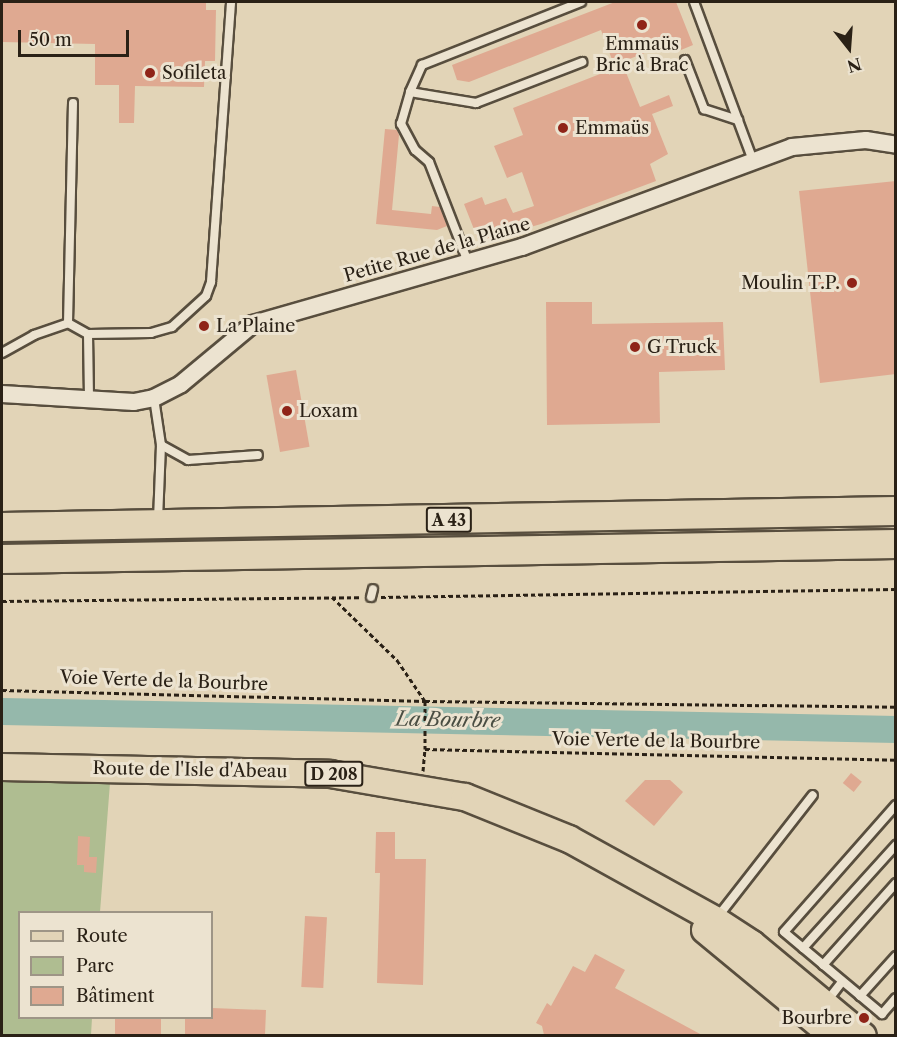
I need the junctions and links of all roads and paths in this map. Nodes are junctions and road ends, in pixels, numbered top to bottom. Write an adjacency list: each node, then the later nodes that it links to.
1 (231, 2): 13 (lane)
2 (581, 2): 6 (lane)
3 (694, 2): 8 (lane)
4 (685, 60): 8 (lane)
5 (582, 62): 6 (lane)
6 (410, 92): 11 (lane)
7 (73, 103): 12 (lane)
8 (738, 120): 10 (lane)
9 (896, 145): 10 (street, Petite Rue de la Plaine)
10 (753, 161): 11 (street, Petite Rue de la Plaine)
11 (468, 262): 16 (street, Petite Rue de la Plaine)
12 (68, 323): 13 (lane); 14 (lane)
13 (88, 334): 17 (lane)
14 (2, 353)
15 (2, 394): 17 (street, Petite Rue de la Plaine)
16 (154, 398): 17 (street, Petite Rue de la Plaine); 18 (lane)
17 (89, 400)
18 (161, 445): 19 (lane); 21 (lane)
19 (258, 455)
20 (896, 511): 21 (highway, A 43)
21 (158, 525): 22 (highway, A 43)
22 (2, 527)
23 (896, 544): 24 (highway, A 43)
24 (2, 559)
25 (896, 589): 26 (path)
26 (332, 597): 27 (path); 29 (path)
27 (2, 601)
28 (2, 690): 29 (path, Voie Verte de la Bourbre)
29 (425, 701): 30 (path, Voie Verte de la Bourbre); 31 (path, Voie Verte de la Bourbre)
30 (896, 707)
31 (896, 760)
32 (2, 767): 37 (main road, Route de l'Isle d'Abeau / D 208)
33 (813, 795): 37 (lane)
34 (896, 805): 38 (lane)
35 (896, 845): 38 (lane)
36 (896, 884): 40 (lane)
37 (711, 926): 44 (main road, Route de l'Isle d'Abeau / D 208)
38 (803, 948): 40 (lane)
39 (896, 956): 42 (lane)
40 (823, 965): 41 (lane)
41 (842, 982): 42 (lane); 44 (lane)
42 (860, 996): 43 (lane)
43 (896, 998)
44 (830, 1024): 45 (main road, Route de l'Isle d'Abeau / D 208)
45 (863, 1035)

